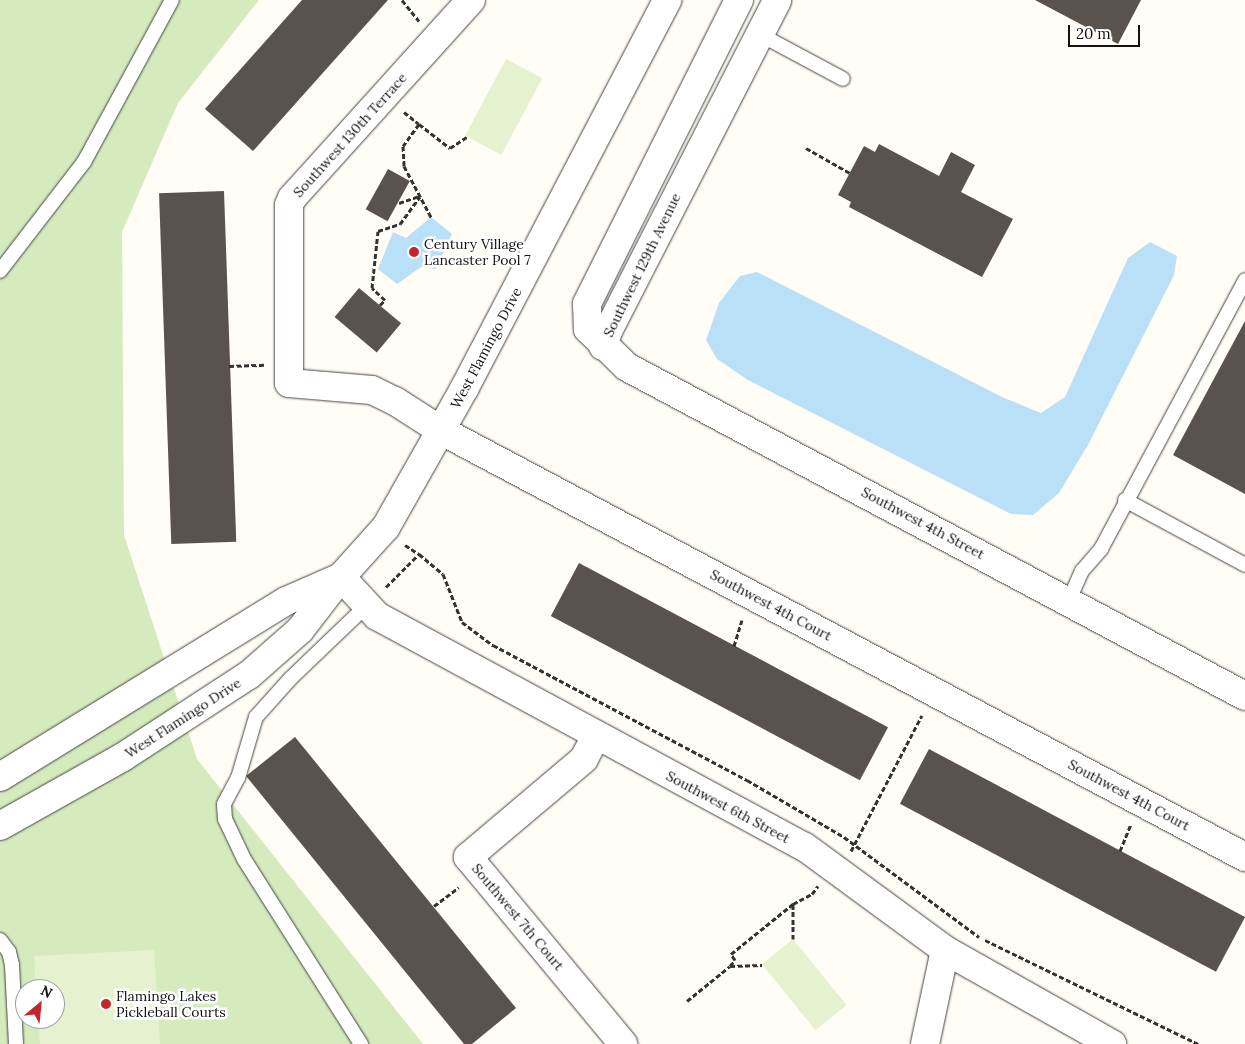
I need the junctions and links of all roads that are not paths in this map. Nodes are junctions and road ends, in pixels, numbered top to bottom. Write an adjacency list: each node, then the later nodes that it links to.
1 (172, 0): 8 (lane)
2 (472, 0): 11 (street, Southwest 130th Terrace)
3 (668, 0): 12 (street, West Flamingo Drive)
4 (739, 0): 10 (street, Southwest 129th Avenue)
5 (776, 0): 6 (street, Southwest 129th Avenue)
6 (760, 34): 7 (lane); 10 (street, Southwest 129th Avenue)
7 (843, 79)
8 (0, 271)
9 (1245, 280): 13 (lane)
10 (604, 346): 16 (street, Southwest 4th Street)
11 (289, 374): 12 (street, Southwest 4th Court)
12 (442, 431): 15 (street, West Flamingo Drive); 22 (street, Southwest 4th Court)
13 (1125, 500): 14 (lane); 16 (lane)
14 (1245, 564)
15 (341, 577): 17 (street, Southwest 6th Street); 20 (street, West Flamingo Drive); 21 (street, West Flamingo Drive)
16 (1068, 600): 18 (street, Southwest 4th Street)
17 (366, 605): 19 (street, Southwest 6th Street); 27 (lane)
18 (1245, 696)
19 (596, 736): 24 (street, Southwest 6th Street); 28 (street, Southwest 7th Court)
20 (0, 776)
21 (0, 826)
22 (1245, 856)
23 (0, 940): 25 (lane)
24 (945, 950): 29 (street); 30 (street, Southwest 6th Street)
25 (16, 1038): 26 (lane)
26 (8, 1044)
27 (362, 1044)
28 (623, 1044)
29 (925, 1044)
30 (1112, 1044)

